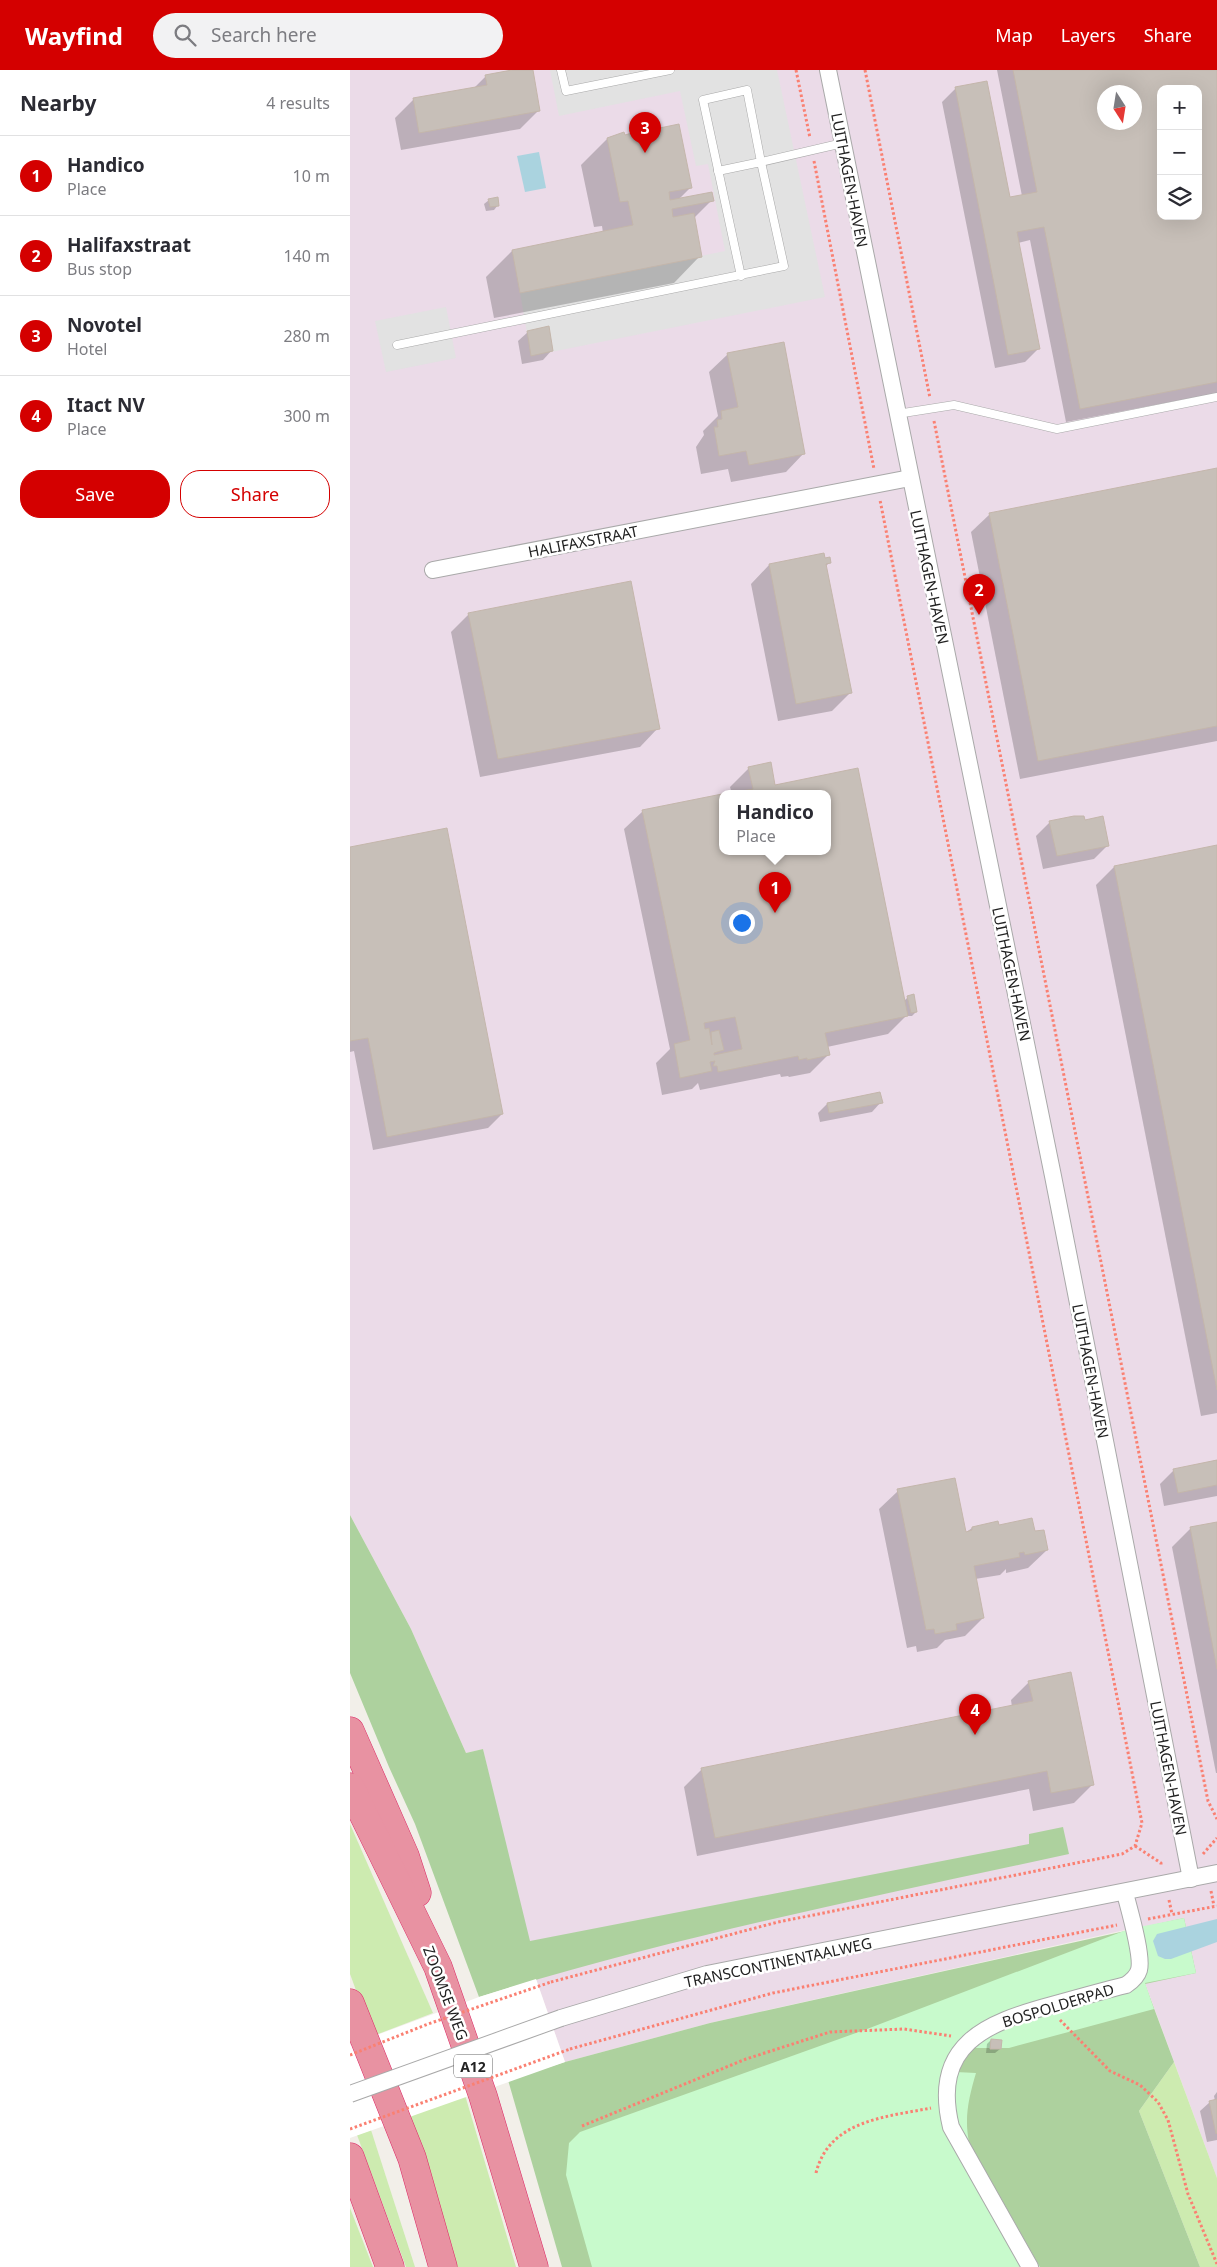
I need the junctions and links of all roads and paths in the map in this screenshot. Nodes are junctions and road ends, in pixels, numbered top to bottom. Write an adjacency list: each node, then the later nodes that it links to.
1 (561, 70): 2 (lane)
2 (670, 70)
3 (796, 70): 7 (path)
4 (828, 70): 6 (street, LUITHAGEN-HAVEN)
5 (865, 70): 13 (path)
6 (843, 143): 7 (lane); 14 (street, LUITHAGEN-HAVEN)
7 (812, 150): 8 (lane); 16 (path)
8 (761, 162): 9 (lane); 9 (lane); 10 (lane)
9 (718, 171): 10 (lane)
10 (740, 276): 11 (lane)
11 (397, 345)
12 (1217, 397): 13 (lane)
13 (932, 408): 14 (lane); 20 (path)
14 (897, 414): 15 (street, LUITHAGEN-HAVEN)
15 (910, 478): 16 (street, HALIFAXSTRAAT); 26 (street, LUITHAGEN-HAVEN)
16 (877, 484): 17 (street, HALIFAXSTRAAT); 22 (path)
17 (433, 570)
18 (350, 1731): 30 (highway)
19 (350, 1787): 30 (highway, ZOOMSE WEG / A12)
20 (1217, 1819)
21 (1217, 1838): 23 (path)
22 (1135, 1846): 24 (path); 34 (path, bridge)
23 (1203, 1854)
24 (1161, 1863)
25 (1217, 1873): 26 (street, TRANSCONTINENTAALWEG)
26 (1191, 1879): 27 (street, TRANSCONTINENTAALWEG)
27 (1125, 1893): 29 (street, BOSPOLDERPAD); 35 (street, TRANSCONTINENTAALWEG, bridge)
28 (1217, 1906): 29 (path)
29 (1132, 1922): 32 (street, BOSPOLDERPAD); 38 (path, bridge)
30 (438, 1966): 44 (highway, ZOOMSE WEG / A12)
31 (350, 2003): 43 (highway)
32 (1048, 2006): 33 (street, BOSPOLDERPAD); 41 (path)
33 (970, 2039): 36 (street, BOSPOLDERPAD); 37 (path)
34 (350, 2055)
35 (350, 2094)
36 (946, 2106): 40 (path); 45 (street, BOSPOLDERPAD)
37 (582, 2126)
38 (350, 2129)
39 (350, 2157): 42 (highway)
40 (816, 2173)
41 (1217, 2264)
42 (390, 2267)
43 (443, 2267)
44 (534, 2267)
45 (1030, 2267)

